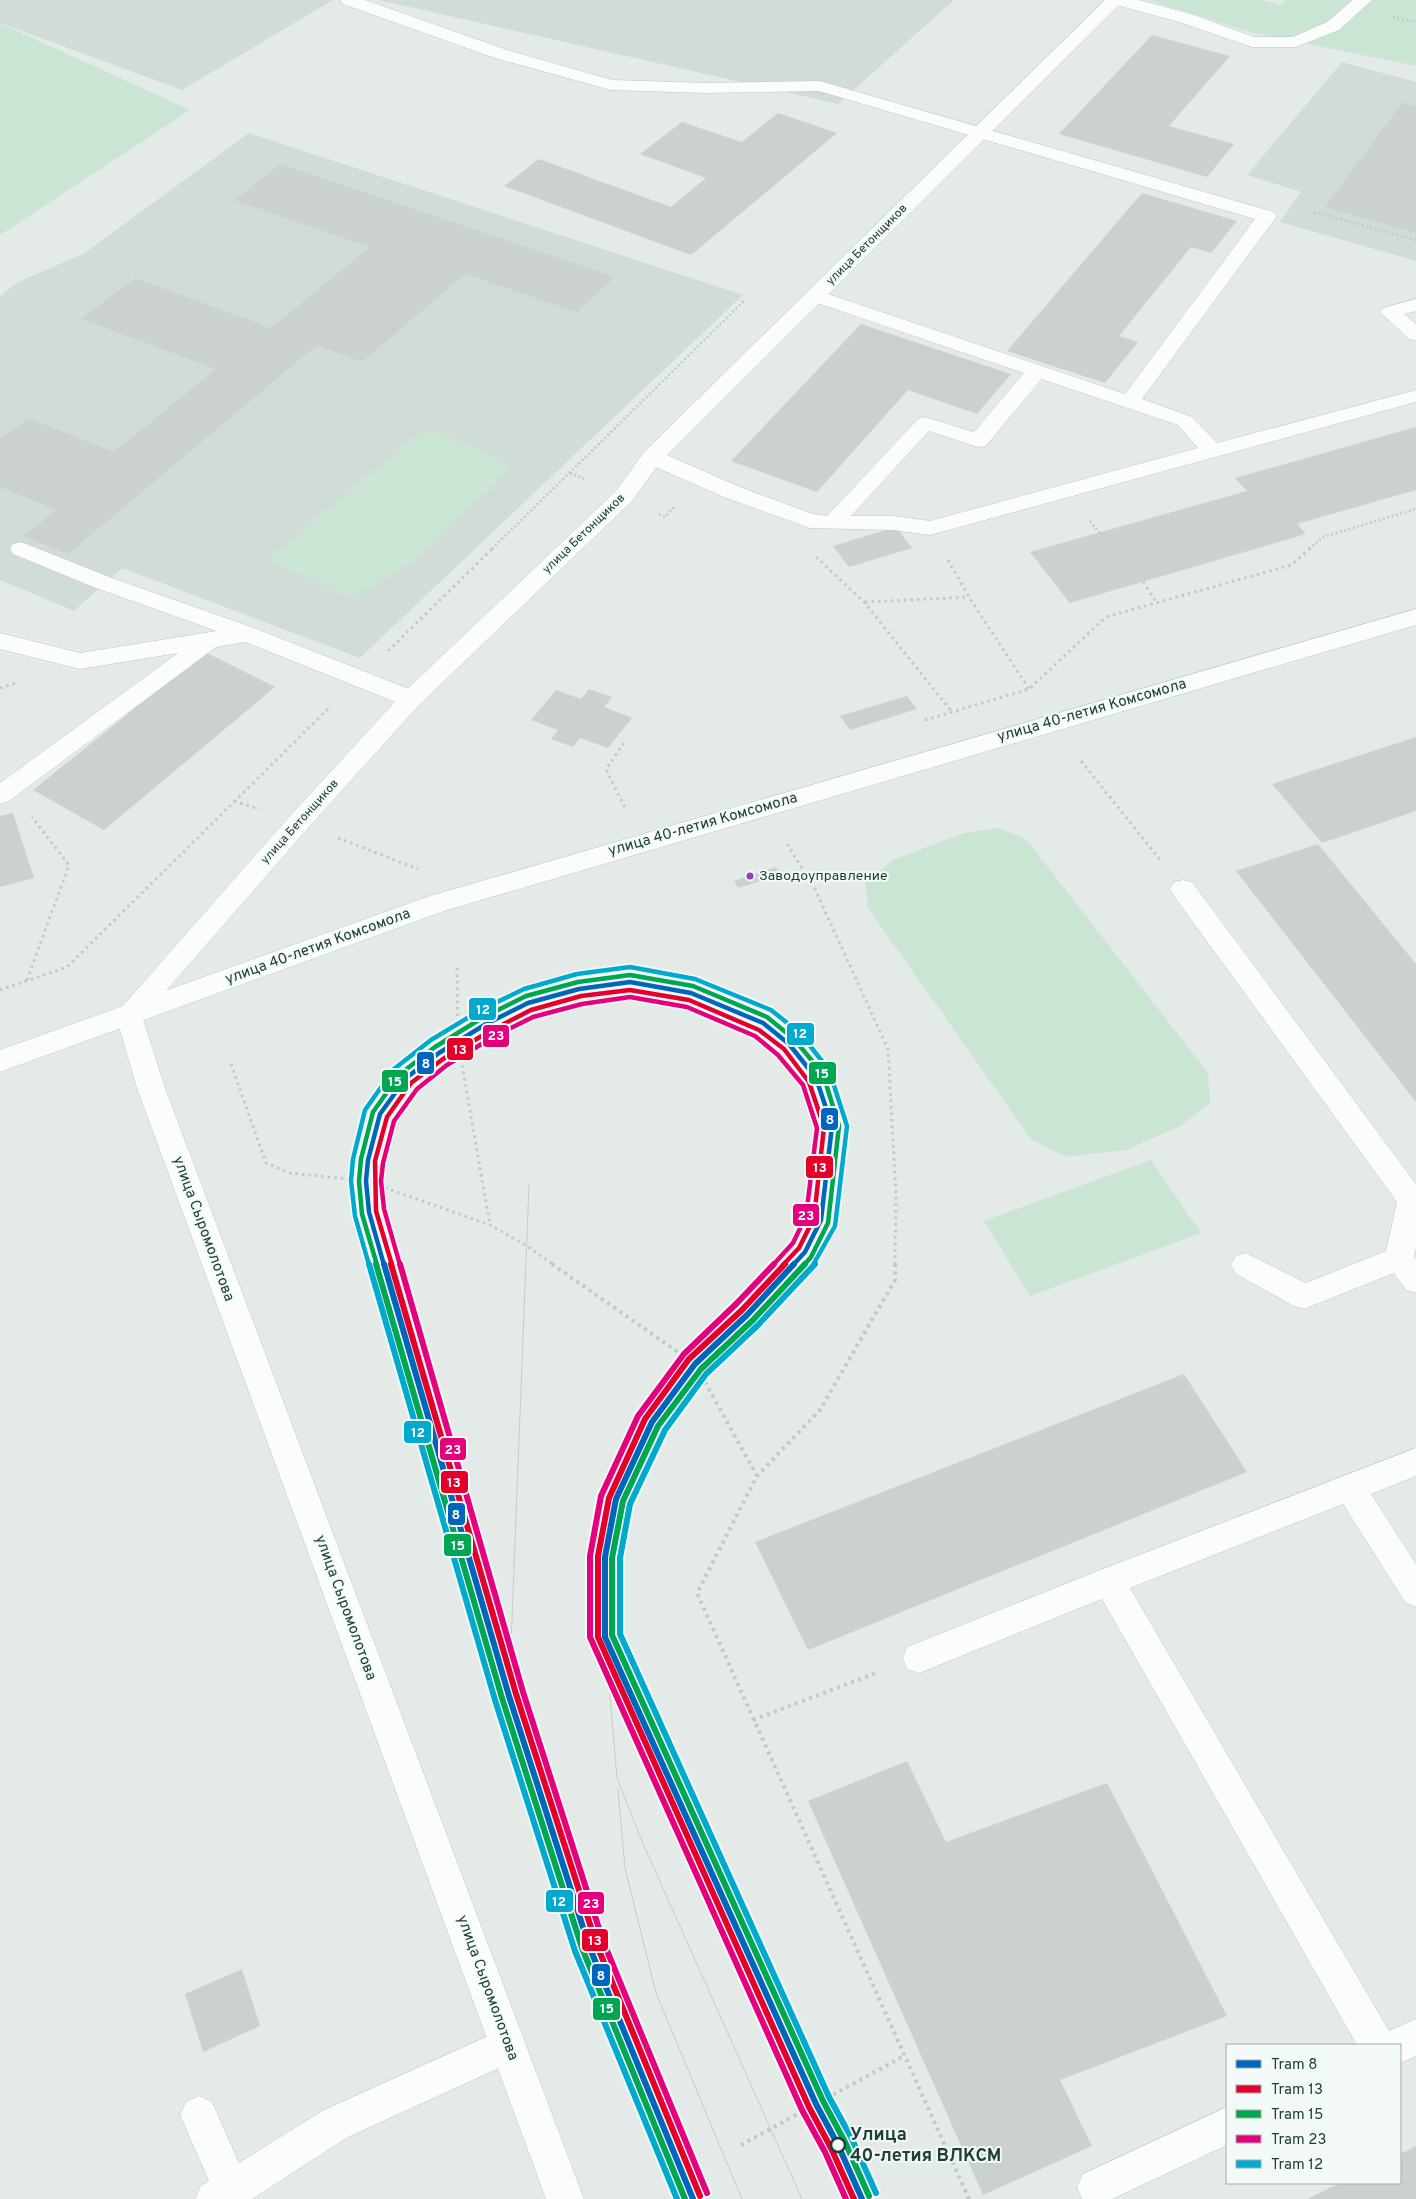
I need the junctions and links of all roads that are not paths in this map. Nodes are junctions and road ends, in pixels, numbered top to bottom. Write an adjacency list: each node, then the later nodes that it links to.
1 (349, 0): 5 (street)
2 (1114, 0): 5 (street, улица Бетонщиков)
3 (1119, 0): 4 (street)
4 (1363, 0)
5 (980, 133): 6 (street, улица Бетонщиков); 11 (street)
6 (815, 296): 9 (street); 13 (street, улица Бетонщиков)
7 (1416, 305): 8 (street)
8 (1416, 335)
9 (1037, 371): 11 (street); 14 (street)
10 (1416, 396): 12 (street)
11 (1129, 402): 12 (street)
12 (1212, 451): 14 (street)
13 (652, 457): 14 (street); 20 (street, улица Бетонщиков)
14 (832, 524)
15 (21, 549): 17 (street)
16 (1416, 617): 23 (street, улица 40-летия Комсомола)
17 (247, 634): 19 (street); 20 (street)
18 (0, 641): 19 (street)
19 (210, 641): 21 (street)
20 (411, 699): 23 (street, улица Бетонщиков)
21 (5, 792)
22 (1183, 889): 25 (street)
23 (129, 1016): 24 (street, улица 40-летия Комсомола); 36 (street, улица Сыромолотова)
24 (0, 1062)
25 (1414, 1199): 26 (street)
26 (1399, 1258): 27 (street); 28 (street)
27 (1246, 1265)
28 (1416, 1280)
29 (1416, 1462): 30 (street)
30 (1350, 1488): 31 (street); 32 (street)
31 (1109, 1581): 33 (street); 35 (street)
32 (1416, 1592)
33 (919, 1658)
34 (1416, 2038): 37 (street)
35 (1376, 2044)
36 (508, 2045): 41 (street); 42 (street, улица Сыромолотова)
37 (1401, 2045)
38 (199, 2115): 41 (street)
39 (1226, 2126): 40 (street)
40 (1096, 2187)
41 (223, 2194)
42 (565, 2199)

